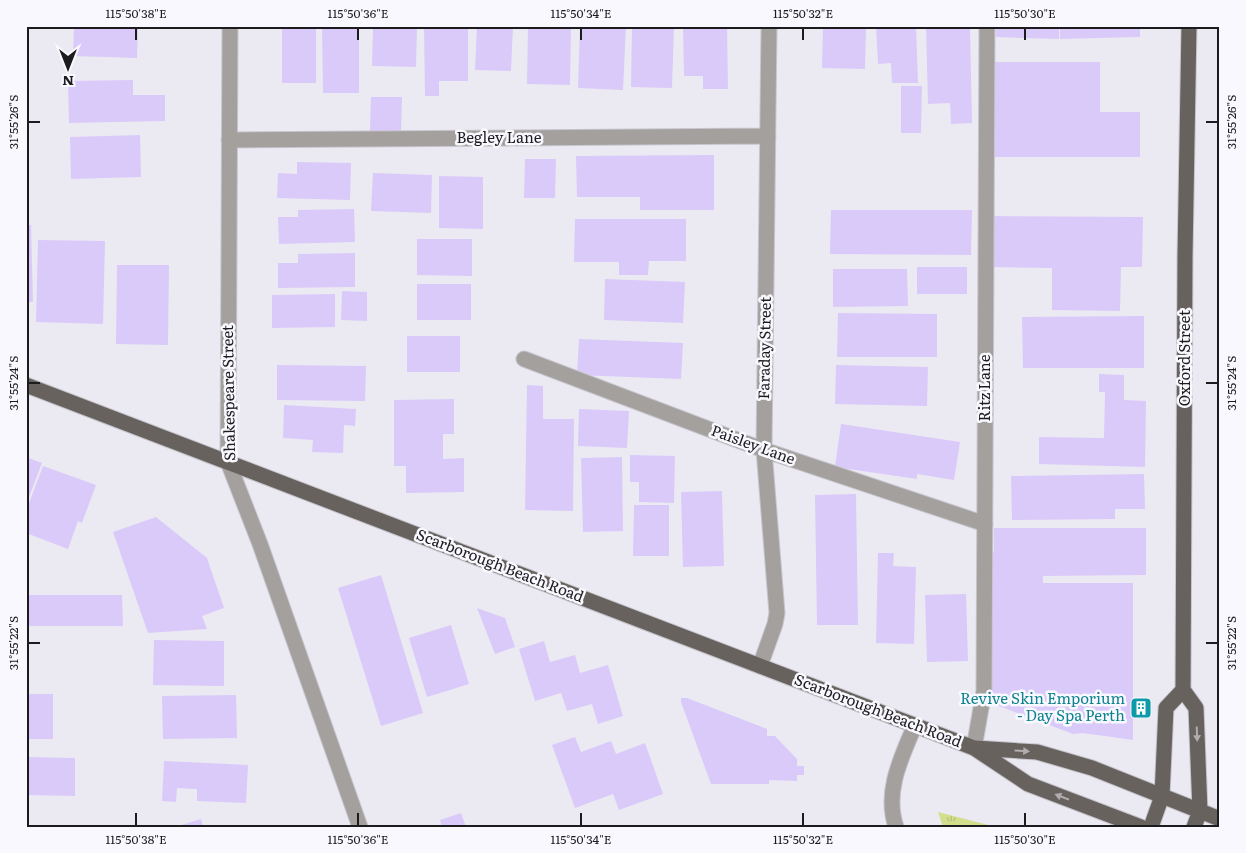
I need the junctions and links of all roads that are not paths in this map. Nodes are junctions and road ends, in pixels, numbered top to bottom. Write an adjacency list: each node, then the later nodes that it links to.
1 (230, 26): 6 (street, Shakespeare Street)
2 (769, 26): 5 (street, Faraday Street)
3 (987, 26): 11 (street, Ritz Lane)
4 (1189, 26): 13 (main road, Oxford Street)
5 (768, 136): 6 (street, Begley Lane); 9 (street, Faraday Street)
6 (229, 140): 10 (street, Shakespeare Street)
7 (524, 359): 9 (street, Paisley Lane)
8 (26, 385): 10 (main road, Scarborough Beach Road)
9 (764, 450): 11 (street, Paisley Lane); 12 (street, Faraday Street)
10 (228, 462): 12 (main road, Scarborough Beach Road); 19 (street, Shakespeare Street)
11 (984, 524): 15 (street, Ritz Lane)
12 (760, 666): 14 (main road, Scarborough Beach Road)
13 (1183, 690): 16 (main road); 17 (main road, one-way to 17)
14 (914, 725): 15 (main road, Scarborough Beach Road); 20 (street)
15 (974, 748): 16 (main road, Scarborough Beach Road, one-way to 16); 21 (main road, Scarborough Beach Road, one-way to 15)
16 (1162, 796): 17 (main road, Scarborough Beach Road); 22 (main road)
17 (1200, 811): 18 (main road, Scarborough Beach Road); 23 (main road)
18 (1220, 819)
19 (360, 827)
20 (896, 827)
21 (1141, 827)
22 (1151, 827)
23 (1194, 827)

